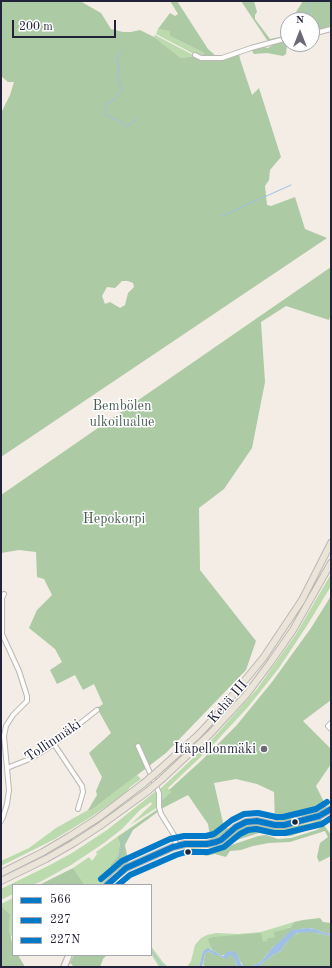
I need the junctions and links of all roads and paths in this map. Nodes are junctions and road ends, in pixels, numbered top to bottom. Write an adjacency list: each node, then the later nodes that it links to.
1 (331, 29): 2 (street)
2 (320, 32)
3 (280, 40): 4 (street)
4 (195, 55)
5 (331, 543): 20 (highway, Kehä III, bridge)
6 (331, 563): 19 (highway, Kehä III, bridge)
7 (4, 594): 8 (street)
8 (1, 634): 14 (street)
9 (97, 710): 12 (street, Tollinmäki)
10 (331, 723): 11 (street)
11 (331, 729)
12 (54, 744): 14 (street, Tollinmäki); 15 (street)
13 (138, 746): 18 (street)
14 (7, 768): 17 (street)
15 (78, 808)
16 (331, 809): 18 (main road)
17 (1, 821)
18 (176, 846): 22 (main road)
19 (24, 871): 21 (highway, Kehä III); 23 (highway)
20 (1, 873)
21 (1, 881)
22 (108, 884)
23 (1, 885)
24 (69, 956): 25 (main road)
25 (64, 967)

